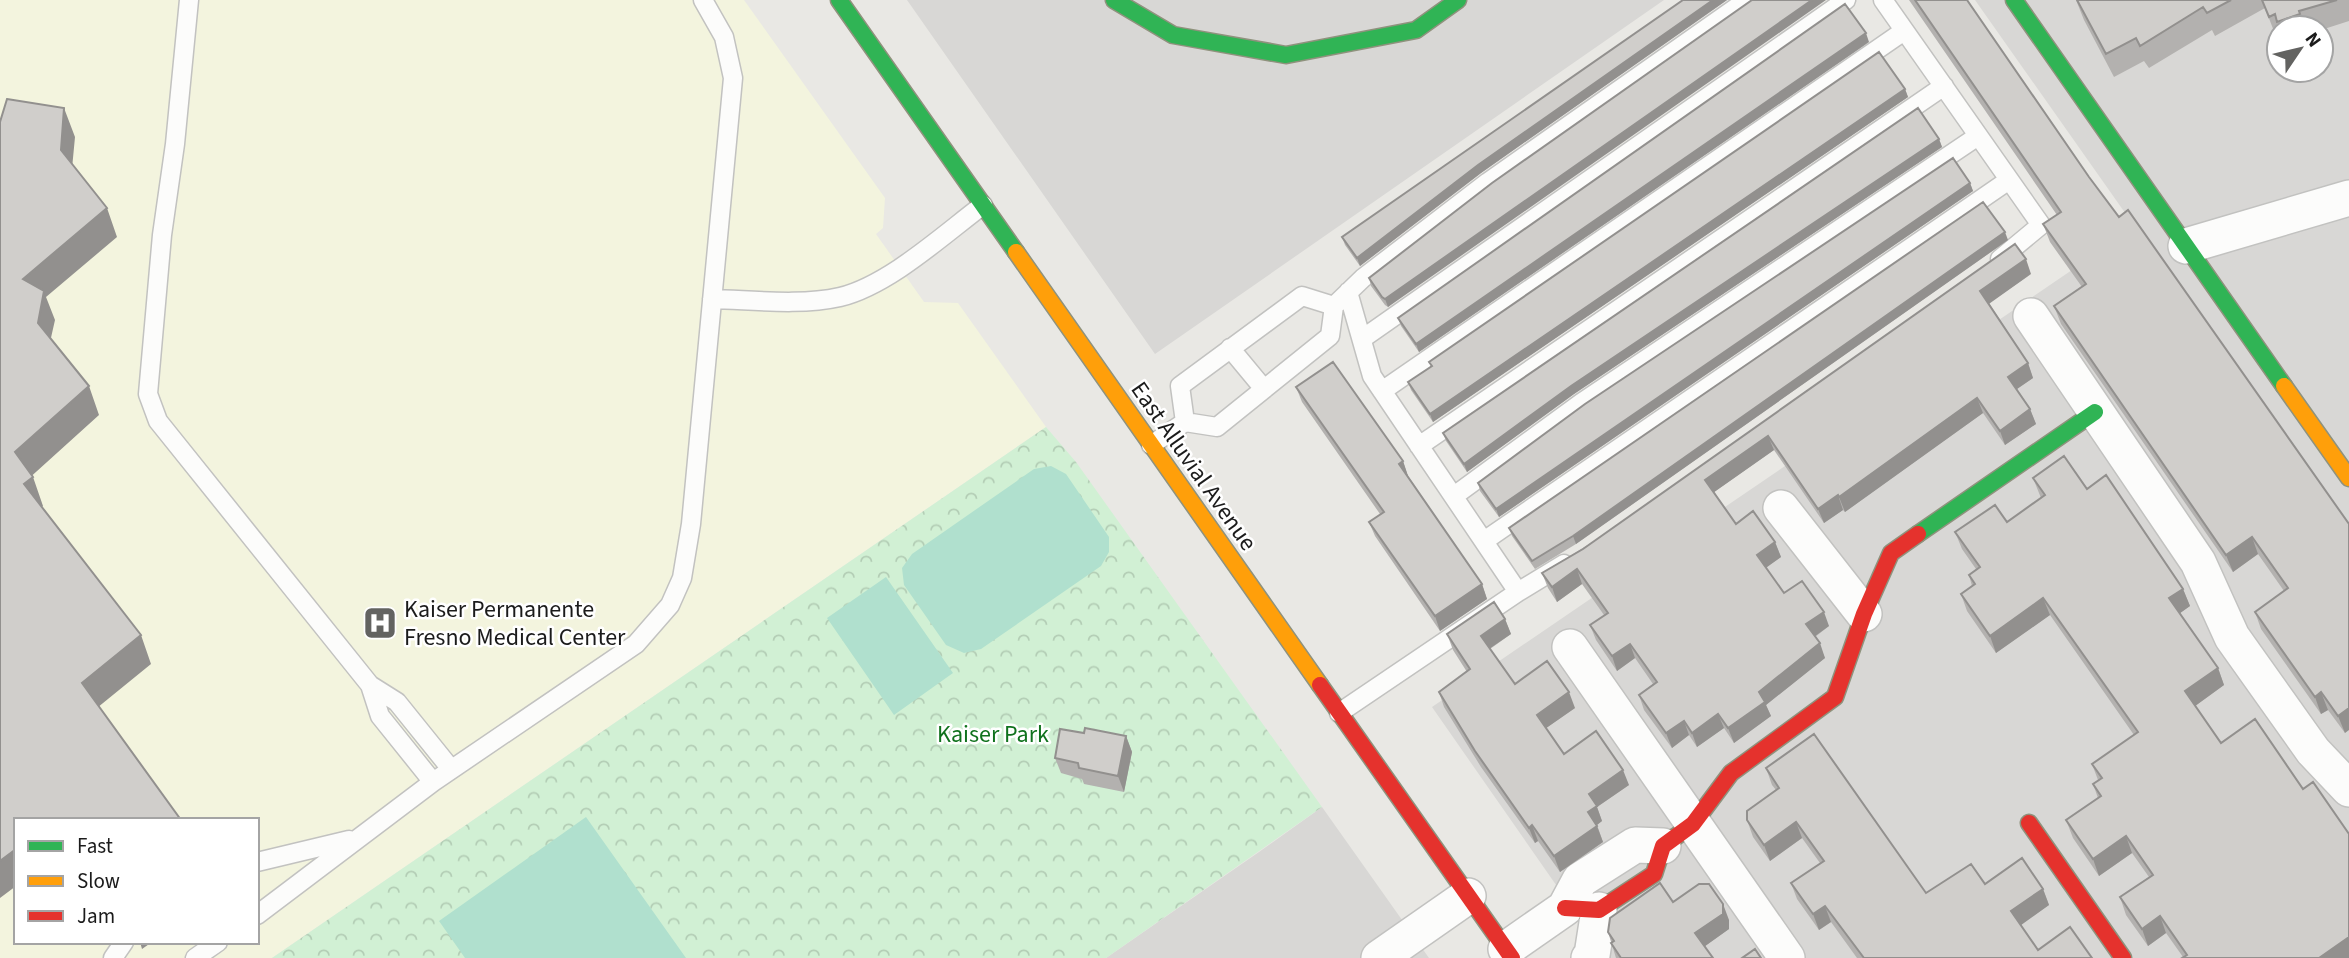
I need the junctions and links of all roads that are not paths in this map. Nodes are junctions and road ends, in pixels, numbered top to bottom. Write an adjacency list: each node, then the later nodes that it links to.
1 (189, 0): 38 (lane)
2 (703, 0): 19 (lane)
3 (839, 0): 15 (street, East Alluvial Avenue)
4 (1114, 0): 5 (street)
5 (1458, 0)
6 (1747, 0): 18 (lane)
7 (1846, 0): 22 (lane)
8 (1883, 0): 10 (lane)
9 (2014, 0): 16 (street)
10 (1904, 31): 11 (lane); 25 (lane)
11 (1944, 86): 12 (lane); 29 (lane)
12 (1978, 136): 13 (lane); 31 (lane)
13 (2009, 180): 17 (lane); 33 (lane)
14 (2349, 198): 16 (street)
15 (983, 205): 19 (lane); 28 (street, East Alluvial Avenue)
16 (2186, 246): 30 (street)
17 (1983, 271)
18 (1348, 292): 20 (lane); 22 (lane)
19 (712, 299): 40 (lane)
20 (1334, 306): 23 (lane); 24 (lane)
21 (2031, 316): 26 (street)
22 (1362, 339): 25 (lane)
23 (1230, 348): 24 (lane); 27 (lane)
24 (1264, 389): 27 (lane)
25 (1382, 391): 29 (lane)
26 (2095, 412): 36 (street); 42 (street)
27 (1185, 422): 28 (lane)
28 (1151, 444): 39 (street, East Alluvial Avenue)
29 (1419, 446): 31 (lane)
30 (2349, 478)
31 (1454, 496): 33 (lane)
32 (1781, 508): 36 (street)
33 (1484, 541): 35 (lane)
34 (1582, 554): 35 (lane)
35 (1518, 592): 39 (lane)
36 (1864, 614): 44 (street)
37 (1570, 647): 44 (street)
38 (370, 685): 40 (lane); 41 (lane)
39 (1339, 713): 48 (street, East Alluvial Avenue)
40 (451, 769): 41 (lane)
41 (433, 782): 45 (lane)
42 (2349, 789)
43 (2029, 823): 57 (street)
44 (1693, 824): 46 (street); 56 (street)
45 (355, 838): 47 (lane); 50 (lane)
46 (1663, 846): 49 (street)
47 (259, 862)
48 (1468, 896): 52 (street, East Alluvial Avenue); 54 (street)
49 (1582, 909): 52 (street); 55 (street)
50 (259, 913)
51 (215, 944): 53 (lane)
52 (1509, 954)
53 (195, 958)
54 (1378, 958)
55 (1588, 958)
56 (1787, 958)
57 (2123, 958)

